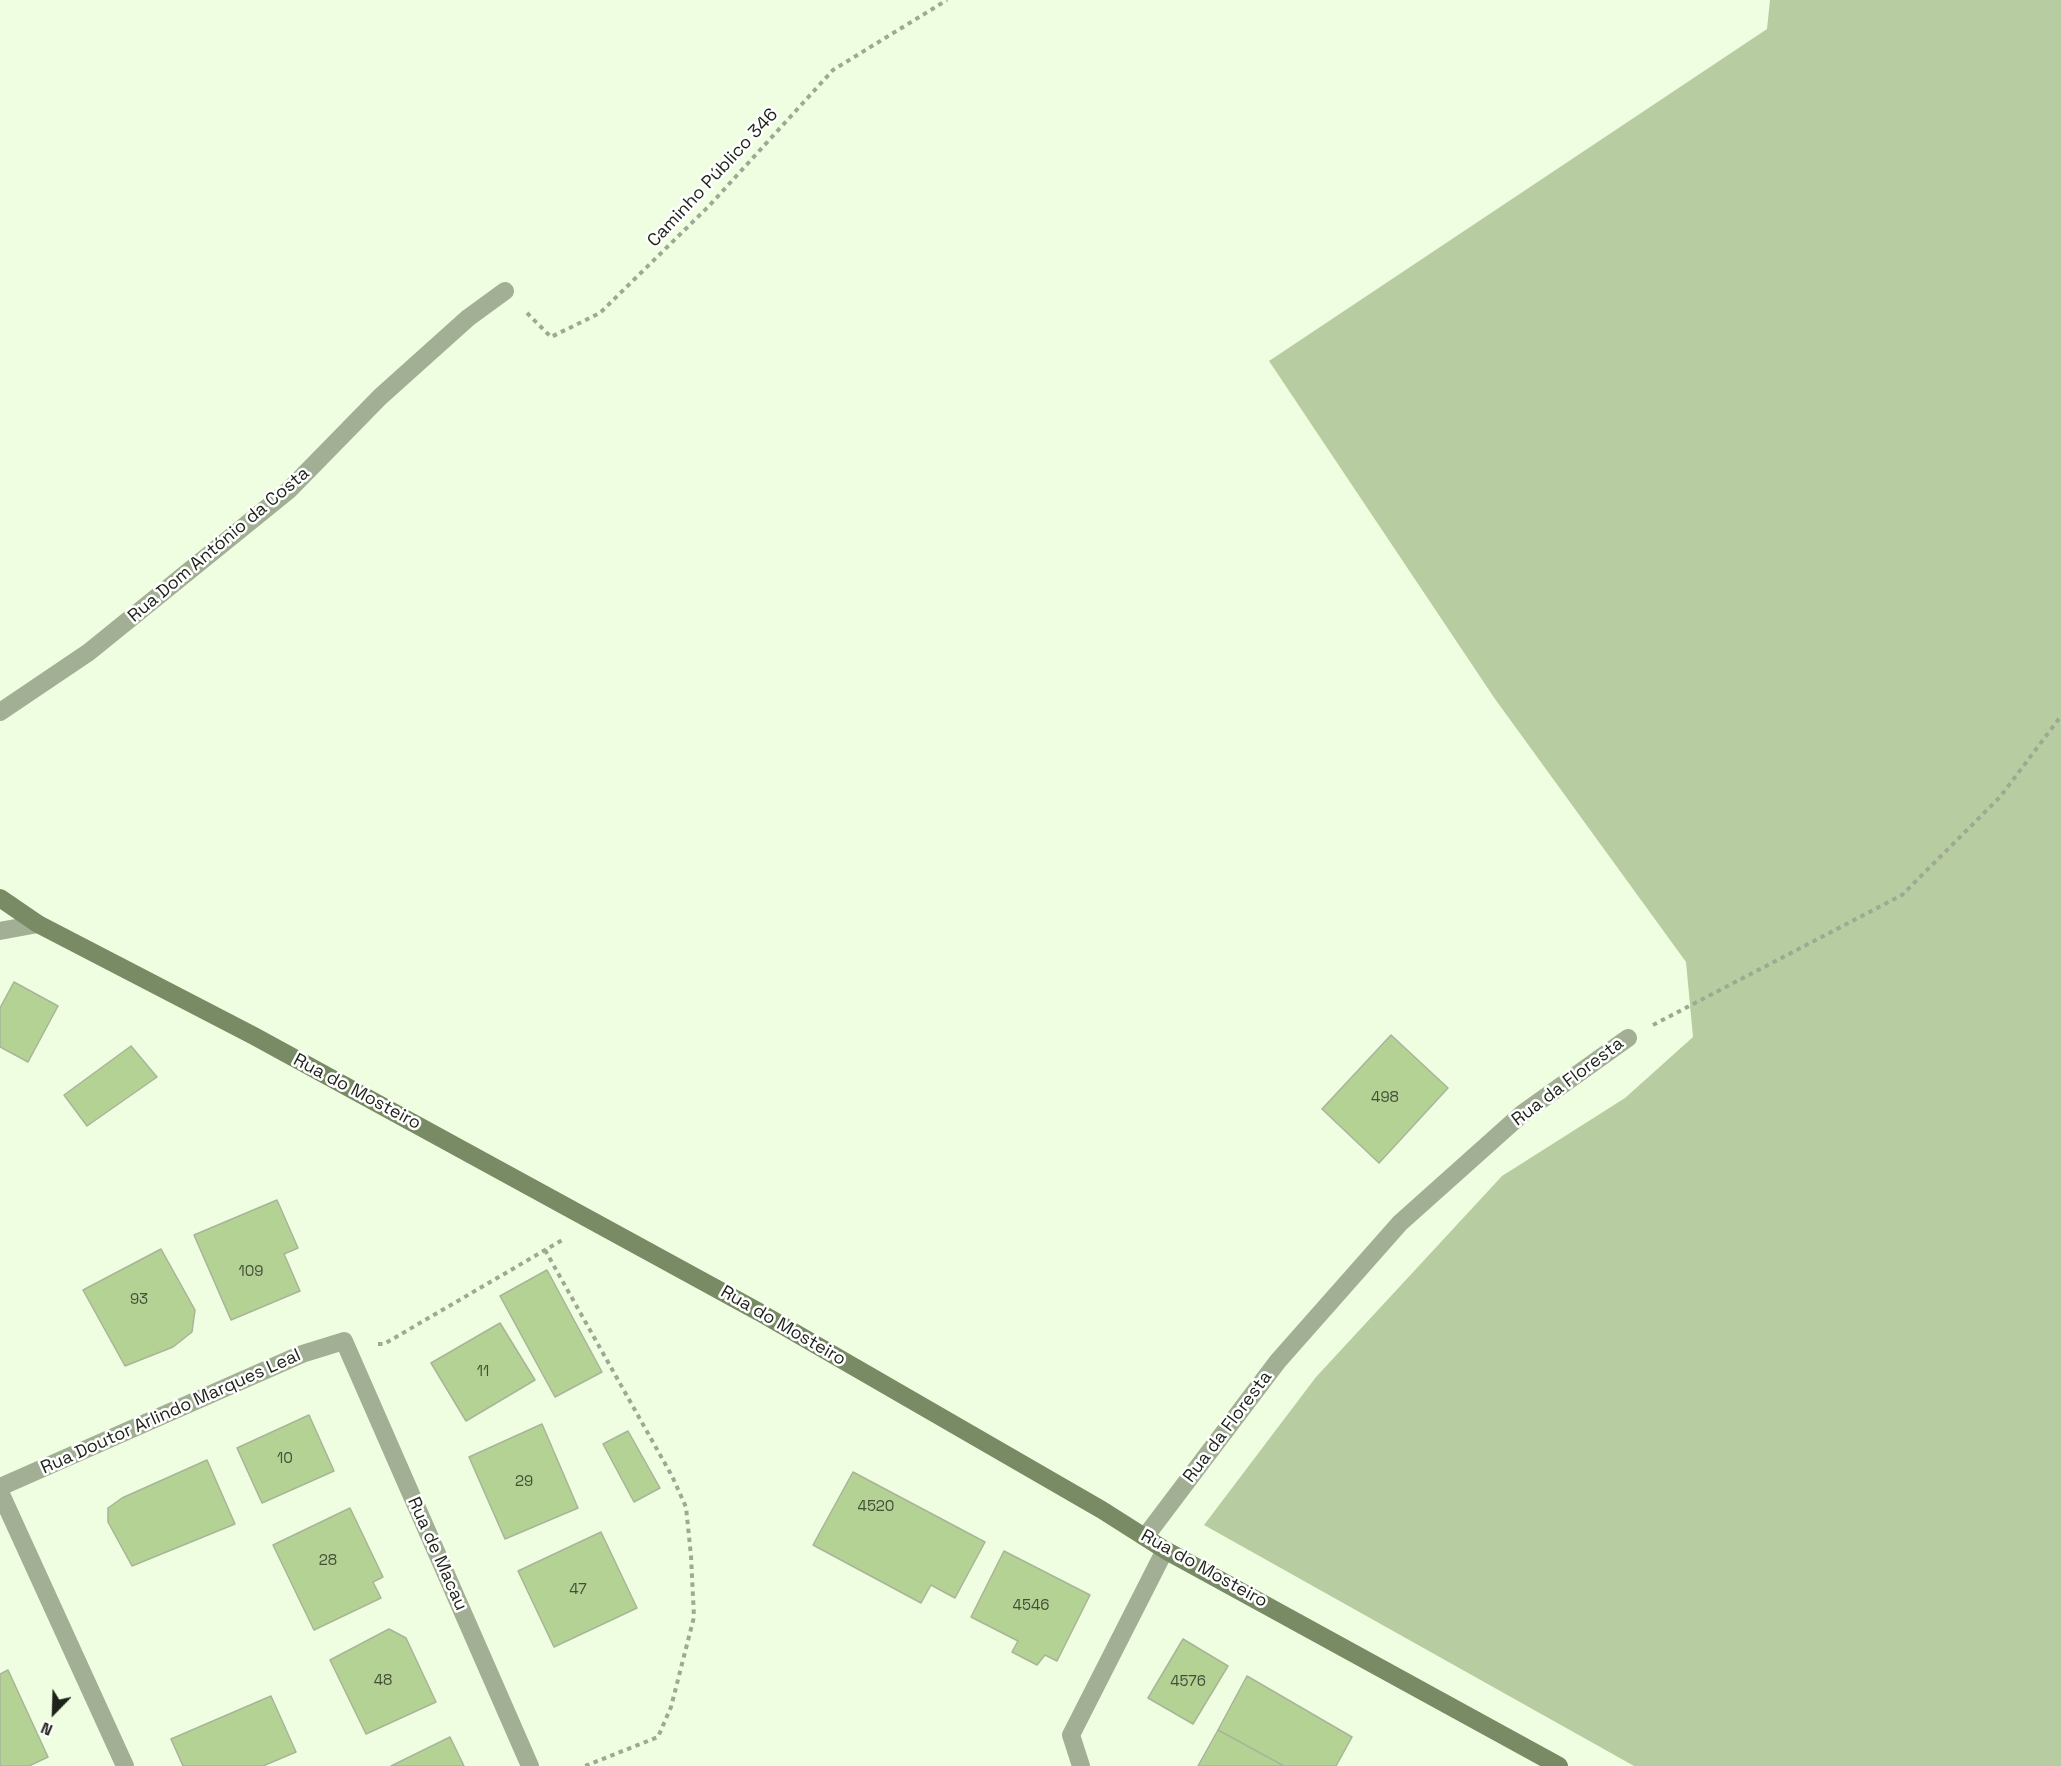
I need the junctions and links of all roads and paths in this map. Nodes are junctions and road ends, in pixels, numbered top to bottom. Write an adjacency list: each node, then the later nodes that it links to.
1 (947, 0): 2 (path, Caminho Público 346)
2 (505, 291): 3 (street, Rua Dom António da Costa)
3 (0, 712)
4 (2061, 716): 8 (path, Rua da Floresta)
5 (0, 898): 6 (main road, Rua do Mosteiro)
6 (38, 924): 7 (street); 12 (main road, Rua do Mosteiro)
7 (0, 931)
8 (1628, 1038): 12 (street, Rua da Floresta)
9 (344, 1341): 10 (street, Rua Doutor Arlindo Marques Leal); 15 (street, Rua de Macau); 16 (path)
10 (0, 1487)
11 (0, 1492): 14 (street)
12 (1145, 1537): 13 (main road, Rua do Mosteiro)
13 (1165, 1550): 17 (street); 18 (main road, Rua do Mosteiro)
14 (125, 1766)
15 (530, 1766)
16 (585, 1766)
17 (1081, 1766)
18 (1559, 1766)

